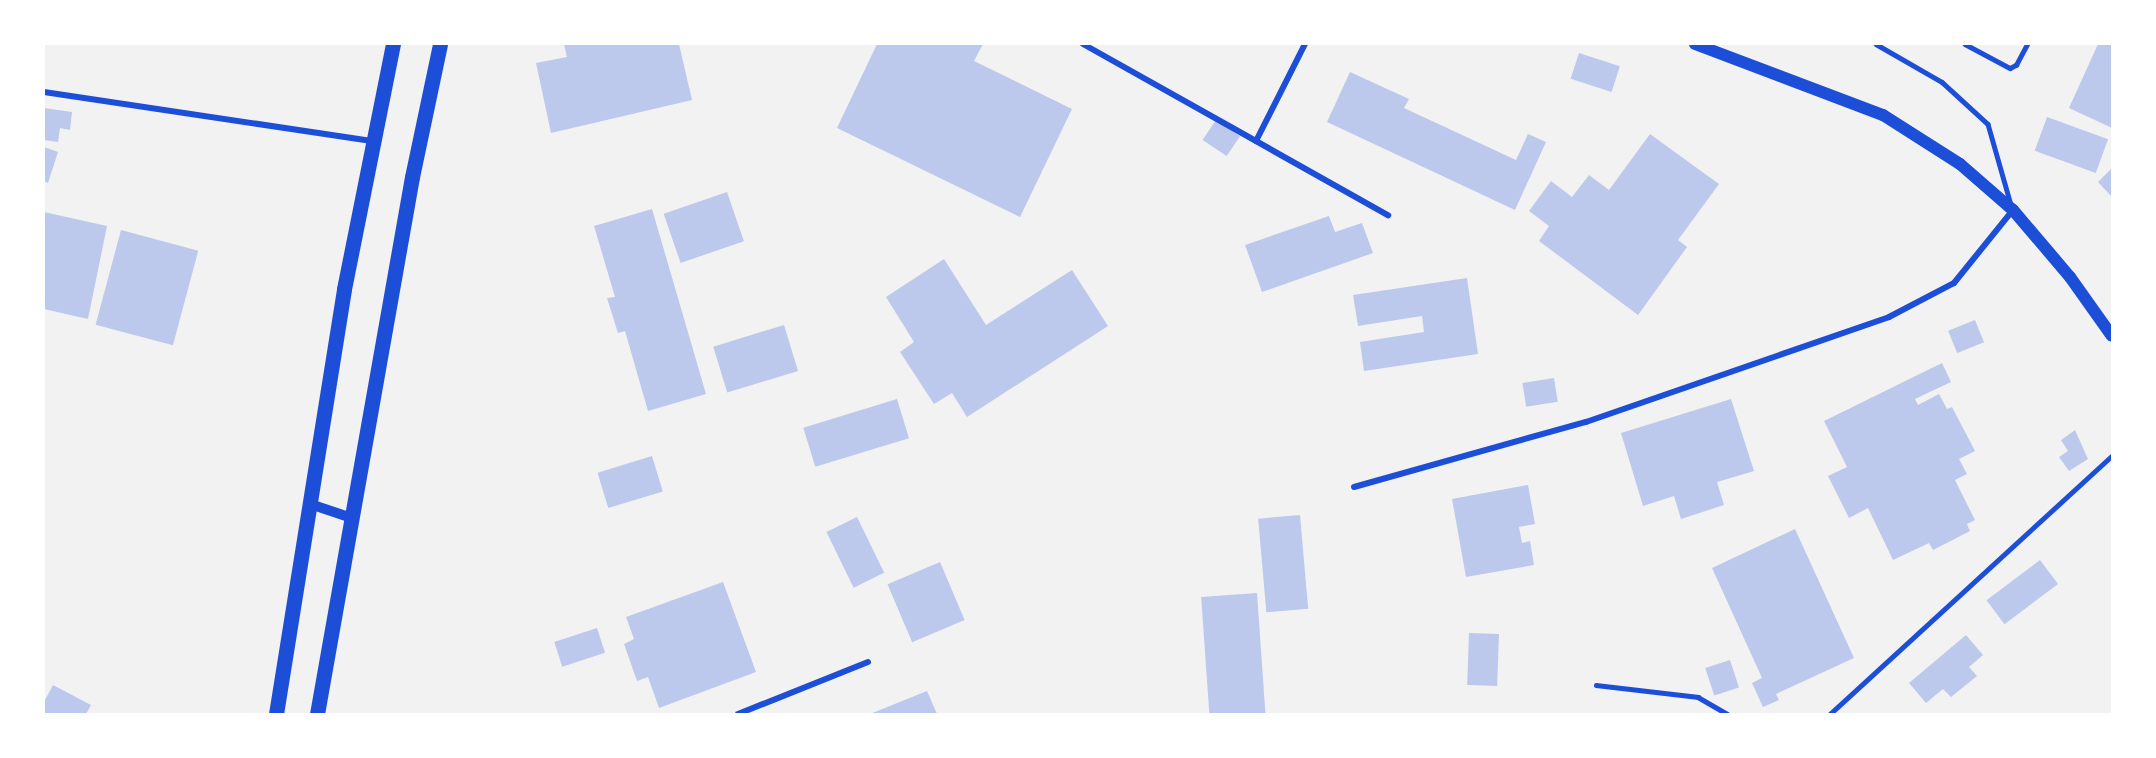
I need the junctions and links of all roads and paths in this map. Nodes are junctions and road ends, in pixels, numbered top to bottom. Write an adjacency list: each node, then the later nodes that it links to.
1 (393, 44): 10 (main road)
2 (440, 44): 18 (main road)
3 (1083, 44): 11 (street)
4 (1305, 44): 11 (street)
5 (1695, 44): 12 (main road)
6 (1876, 44): 12 (lane)
7 (1965, 44): 8 (lane)
8 (2027, 44)
9 (44, 92): 10 (street)
10 (373, 141): 17 (main road)
11 (1256, 141): 13 (street)
12 (2013, 210): 14 (main road); 16 (street)
13 (1388, 215)
14 (2112, 336)
15 (2112, 456): 25 (lane)
16 (1354, 486)
17 (310, 504): 18 (street); 21 (main road)
18 (352, 518): 22 (main road)
19 (868, 662): 23 (street)
20 (1596, 685): 24 (lane)
21 (276, 714)
22 (317, 714)
23 (738, 714)
24 (1727, 714)
25 (1830, 714)

